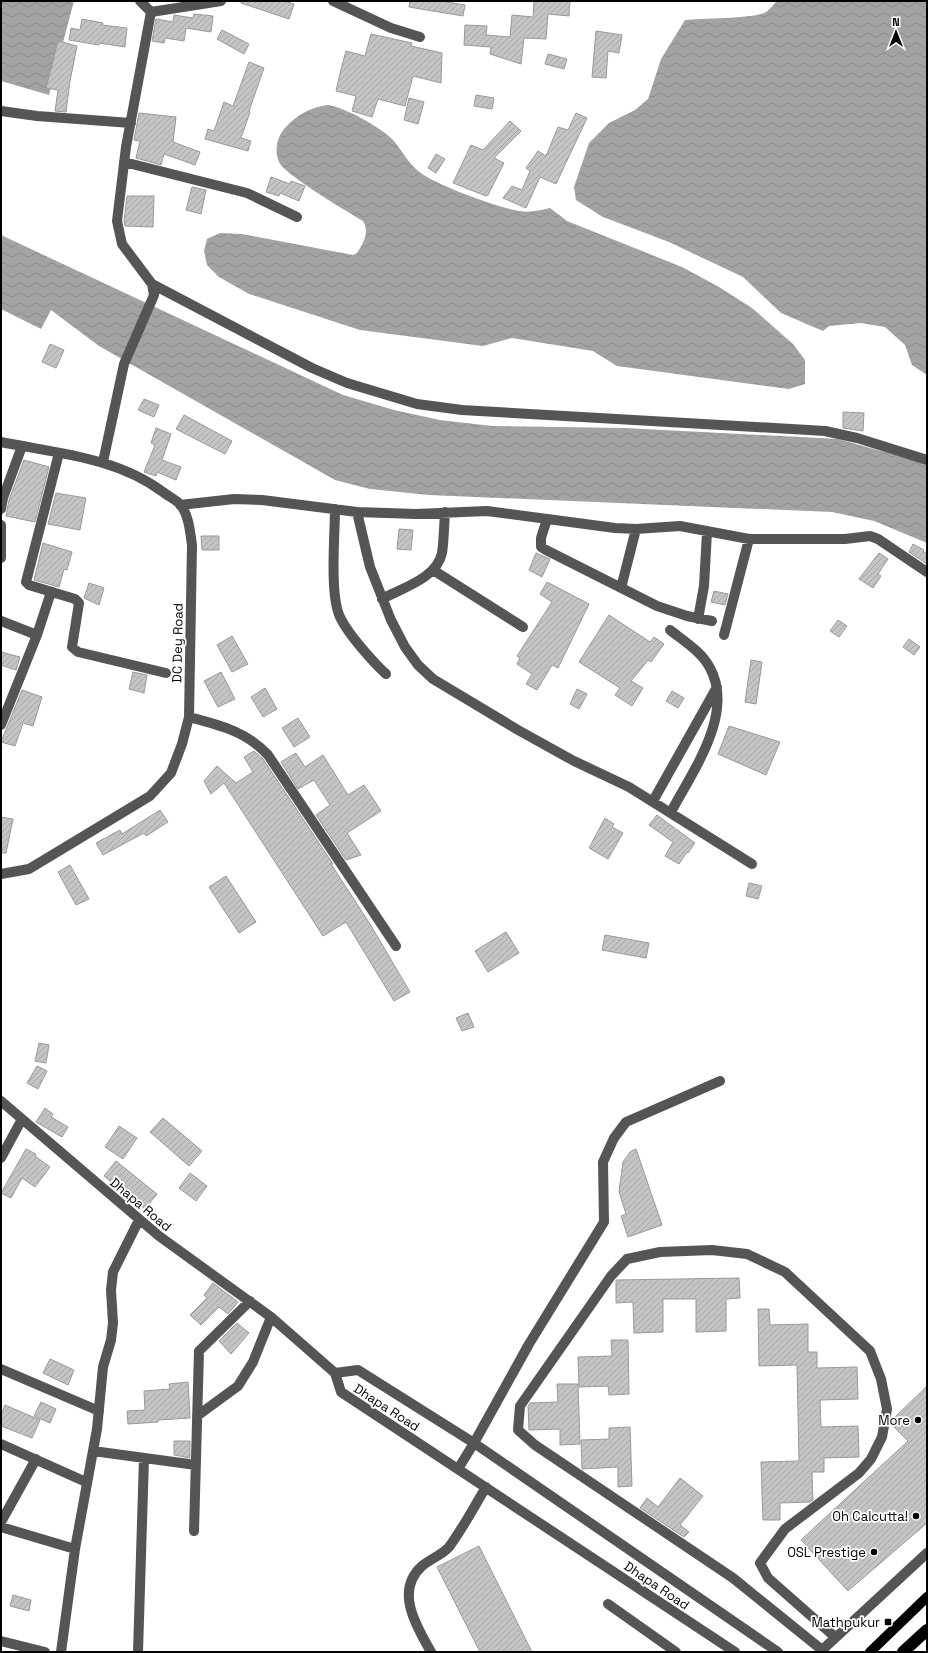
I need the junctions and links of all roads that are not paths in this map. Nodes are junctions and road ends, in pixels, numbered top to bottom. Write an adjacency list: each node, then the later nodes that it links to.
1 (140, 1): 4 (street)
2 (221, 1): 4 (street)
3 (333, 1): 5 (street)
4 (151, 12): 7 (street)
5 (420, 37)
6 (1, 111): 7 (street)
7 (130, 123): 8 (street)
8 (124, 162): 9 (street); 10 (street)
9 (297, 217)
10 (152, 284): 14 (street); 15 (street)
11 (1, 442): 12 (street, DC Dey Road)
12 (22, 446): 13 (street, DC Dey Road); 17 (street)
13 (59, 454): 15 (street, DC Dey Road); 30 (street)
14 (927, 460)
15 (103, 462): 16 (street, DC Dey Road)
16 (180, 504): 18 (street); 42 (street, DC Dey Road)
17 (1, 509)
18 (335, 509): 19 (street); 40 (street)
19 (357, 512): 20 (street); 31 (street)
20 (445, 512): 21 (street); 27 (street)
21 (547, 519): 23 (street); 29 (street)
22 (1, 525): 26 (street)
23 (636, 529): 24 (street); 29 (street)
24 (707, 532): 25 (street); 32 (street)
25 (749, 539): 28 (street); 38 (street)
26 (1, 558)
27 (433, 570): 31 (street); 35 (street)
28 (927, 572)
29 (621, 588): 32 (street)
30 (51, 592): 37 (street); 39 (street)
31 (382, 599): 44 (street)
32 (698, 618): 34 (street)
33 (1, 621): 37 (street)
34 (712, 622)
35 (523, 627)
36 (670, 630): 41 (street)
37 (37, 634): 43 (street)
38 (724, 635)
39 (166, 673)
40 (386, 674)
41 (717, 687): 44 (street); 45 (street)
42 (189, 717): 47 (street, DC Dey Road); 48 (street)
43 (1, 726)
44 (652, 801): 45 (street)
45 (671, 812): 46 (street)
46 (752, 864)
47 (1, 874)
48 (396, 946)
49 (720, 1081): 60 (street)
50 (1, 1101): 51 (street, Dhapa Road)
51 (22, 1119): 52 (street); 53 (street, Dhapa Road)
52 (1, 1158)
53 (139, 1220): 54 (street, Dhapa Road); 58 (street)
54 (250, 1301): 55 (street, Dhapa Road); 59 (street)
55 (271, 1317): 57 (street, Dhapa Road); 59 (street)
56 (1, 1369): 58 (street)
57 (335, 1373): 60 (street); 66 (street, Dhapa Road)
58 (99, 1411): 62 (street)
59 (197, 1416): 65 (street)
60 (474, 1443): 66 (street); 86 (street)
61 (1, 1444): 64 (street)
62 (93, 1451): 63 (street); 67 (street)
63 (144, 1458): 65 (street); 82 (street)
64 (36, 1459): 67 (street); 69 (street)
65 (196, 1465): 71 (street)
66 (458, 1469): 68 (street, Dhapa Road)
67 (86, 1482): 72 (street)
68 (486, 1487): 83 (street); 85 (street, Dhapa Road)
69 (1, 1522)
70 (1, 1527): 72 (street)
71 (194, 1531)
72 (75, 1549): 81 (street)
73 (927, 1553): 77 (street)
74 (927, 1597): 87 (main road)
75 (608, 1604): 84 (street)
76 (927, 1630): 88 (highway)
77 (835, 1637): 79 (street); 79 (street)
78 (1, 1641): 80 (street)
79 (821, 1651)
80 (45, 1652)
81 (61, 1652)
82 (138, 1652)
83 (431, 1652)
84 (676, 1652)
85 (735, 1652)
86 (778, 1652)
87 (870, 1652)
88 (903, 1652)

